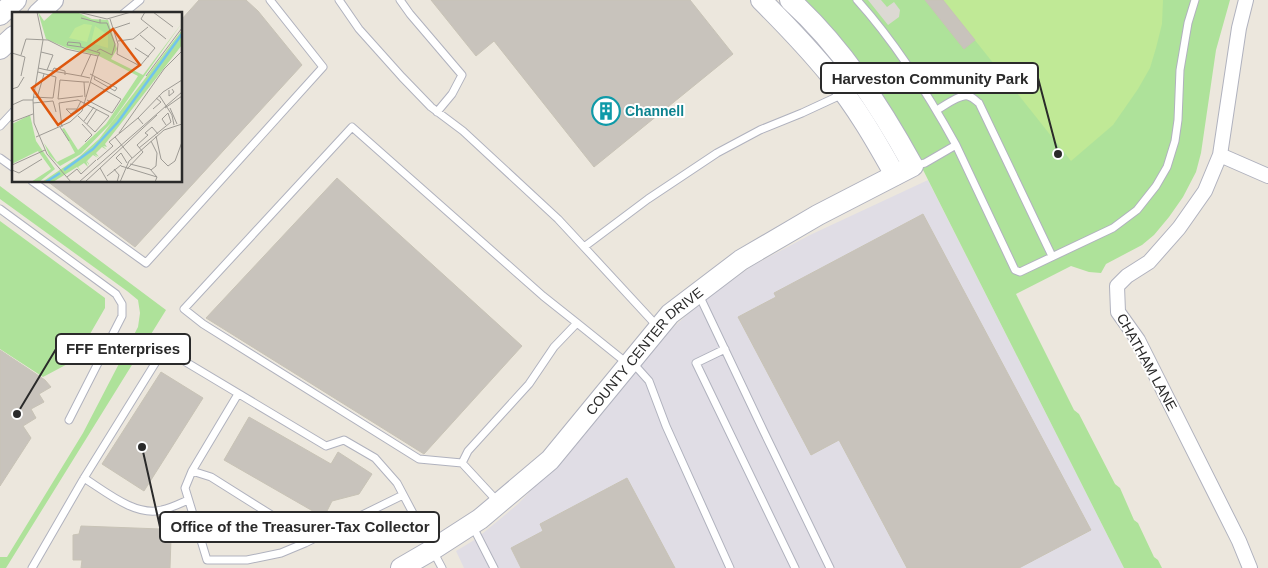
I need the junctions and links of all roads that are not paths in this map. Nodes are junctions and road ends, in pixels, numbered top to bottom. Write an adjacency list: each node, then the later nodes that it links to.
1 (16, 0): 14 (street)
2 (53, 0): 12 (street)
3 (140, 0): 13 (lane)
4 (270, 0): 28 (lane)
5 (339, 0): 19 (lane)
6 (400, 0): 19 (lane)
7 (761, 0): 17 (street)
8 (790, 0): 26 (street)
9 (857, 0): 18 (lane)
10 (1195, 0): 31 (lane)
11 (1246, 0): 23 (street, CHATHAM LANE)
12 (40, 12)
13 (125, 12)
14 (0, 15)
15 (12, 38): 16 (street)
16 (0, 49)
17 (844, 94): 26 (street); 30 (lane)
18 (937, 110): 22 (lane); 31 (lane)
19 (437, 112): 30 (lane)
20 (12, 113): 21 (lane)
21 (0, 126)
22 (956, 145): 26 (lane); 31 (lane)
23 (1220, 155): 27 (street); 55 (street, CHATHAM LANE)
24 (0, 158): 25 (lane)
25 (12, 167)
26 (904, 171): 32 (street, COUNTY CENTER DRIVE)
27 (1268, 176)
28 (33, 182)
29 (0, 210): 38 (lane)
30 (584, 247): 34 (lane)
31 (1052, 256)
32 (698, 293): 34 (street, COUNTY CENTER DRIVE); 35 (lane)
33 (577, 323): 36 (lane); 39 (lane); 39 (lane)
34 (658, 328): 36 (street, COUNTY CENTER DRIVE)
35 (725, 349): 53 (lane); 54 (lane)
36 (630, 363): 44 (street, COUNTY CENTER DRIVE); 52 (lane)
37 (238, 394): 40 (lane); 41 (lane); 42 (lane)
38 (69, 420)
39 (462, 463): 44 (lane)
40 (192, 471): 43 (lane); 46 (lane)
41 (84, 478): 43 (lane); 48 (lane)
42 (403, 495): 46 (lane); 47 (lane)
43 (188, 500): 46 (lane)
44 (499, 503): 45 (street, COUNTY CENTER DRIVE)
45 (472, 525): 47 (street, COUNTY CENTER DRIVE); 51 (lane)
46 (305, 543)
47 (432, 550): 49 (street, COUNTY CENTER DRIVE); 50 (lane)
48 (32, 568)
49 (401, 568)
50 (442, 568)
51 (494, 568)
52 (730, 568)
53 (794, 568)
54 (830, 568)
55 (1250, 568)

